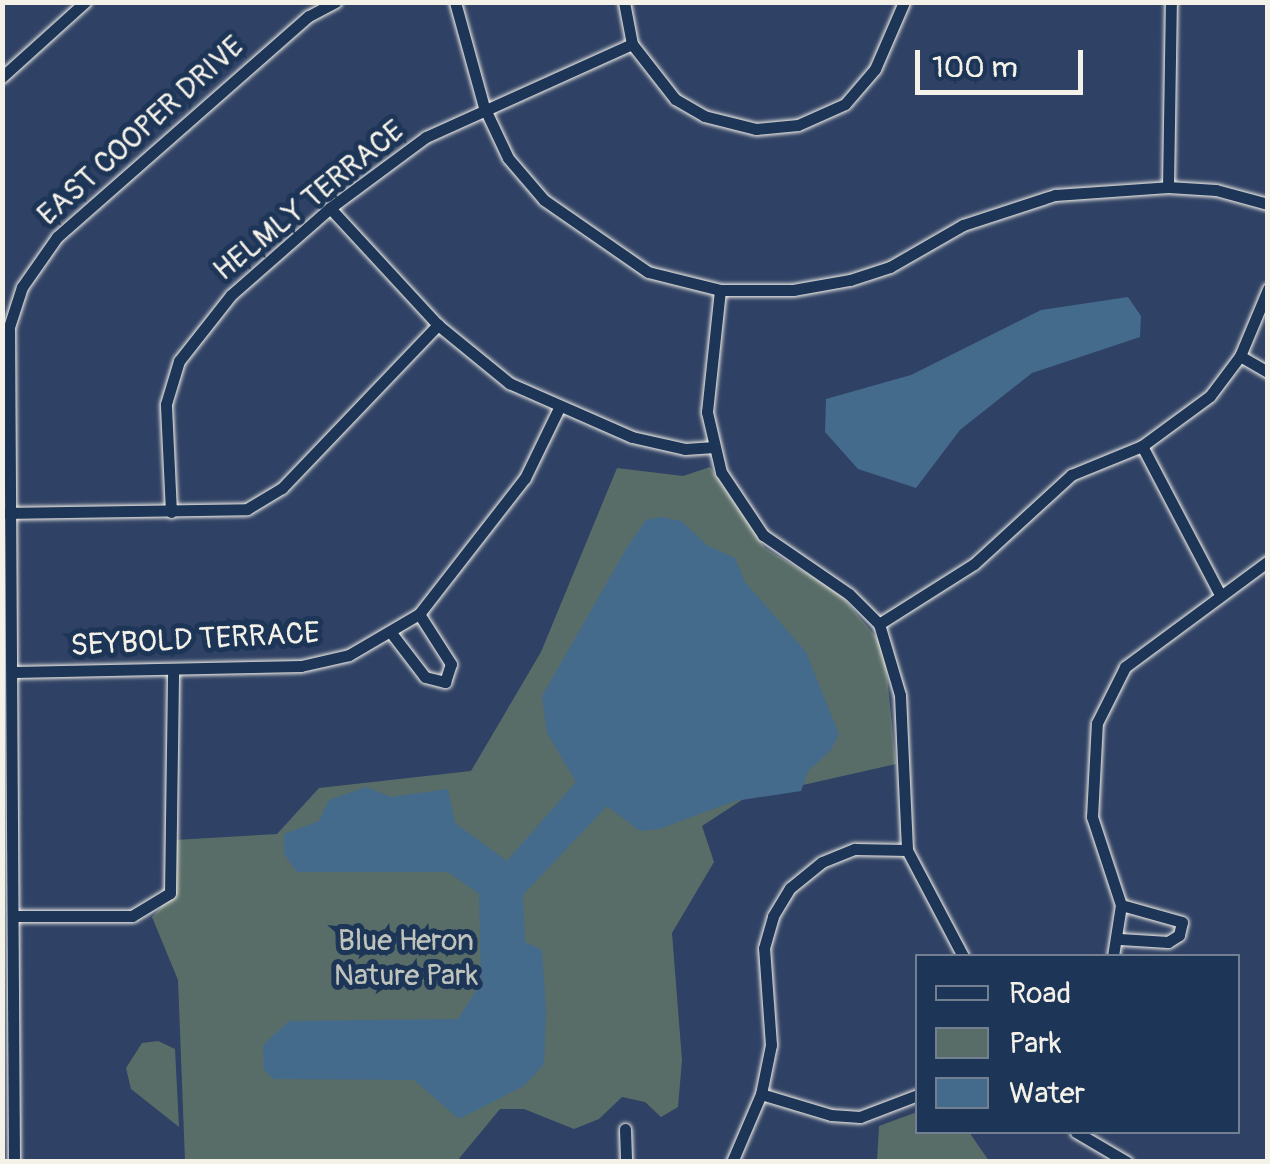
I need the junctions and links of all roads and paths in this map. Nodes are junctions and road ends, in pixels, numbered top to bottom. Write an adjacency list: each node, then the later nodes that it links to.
1 (85, 2): 8 (street)
2 (335, 2): 21 (street, EAST COOPER DRIVE)
3 (455, 2): 9 (street)
4 (624, 2): 7 (street)
5 (1170, 2): 10 (street)
6 (903, 3): 7 (street)
7 (632, 44): 9 (street, HELMLY TERRACE)
8 (2, 77)
9 (484, 108): 12 (street, HELMLY TERRACE); 14 (street)
10 (1168, 186): 11 (street); 14 (street)
11 (1268, 204)
12 (330, 208): 15 (street); 22 (street, HELMLY TERRACE)
13 (1268, 289): 16 (street)
14 (720, 290): 20 (street)
15 (438, 325): 18 (street); 22 (street)
16 (1240, 356): 17 (street); 19 (street)
17 (1268, 372)
18 (558, 410): 20 (street); 25 (street, SEYBOLD TERRACE)
19 (1142, 446): 24 (street); 26 (street)
20 (714, 447): 26 (street)
21 (7, 512): 22 (street); 29 (street, EAST COOPER DRIVE)
22 (171, 512)
23 (1268, 560): 24 (street)
24 (1218, 592): 31 (street)
25 (420, 614): 27 (street, SEYBOLD TERRACE); 27 (street)
26 (879, 624): 30 (street)
27 (392, 634): 28 (street, SEYBOLD TERRACE)
28 (172, 671): 29 (street, SEYBOLD TERRACE); 32 (street)
29 (14, 672): 32 (street, EAST COOPER DRIVE)
30 (907, 850): 34 (street); 36 (street)
31 (1121, 905): 33 (street); 33 (street)
32 (16, 916): 40 (street, EAST COOPER DRIVE)
33 (1120, 939): 35 (street)
34 (962, 954)
35 (1115, 954)
36 (761, 1094): 37 (street); 42 (street)
37 (915, 1097)
38 (625, 1130): 41 (street)
39 (1079, 1134): 43 (street)
40 (14, 1162)
41 (626, 1162)
42 (732, 1162)
43 (1127, 1162)

